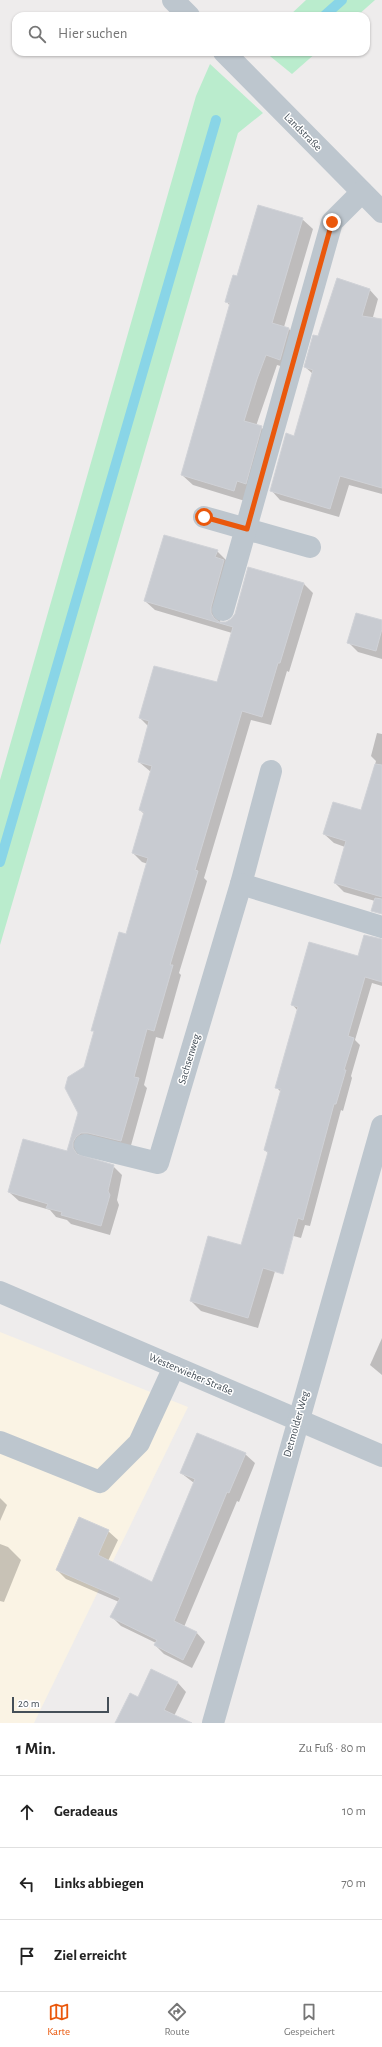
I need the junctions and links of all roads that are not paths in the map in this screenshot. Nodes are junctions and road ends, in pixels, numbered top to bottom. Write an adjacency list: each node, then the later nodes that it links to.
1 (173, 0): 2 (street)
2 (184, 12)
3 (228, 56): 4 (street, Landstraße)
4 (362, 192): 5 (street, Landstraße); 7 (street)
5 (382, 212)
6 (204, 517): 7 (street)
7 (247, 529): 8 (street); 9 (street)
8 (310, 547)
9 (223, 610)
10 (271, 771): 11 (street, Sachsenweg)
11 (241, 884): 12 (street); 14 (street, Sachsenweg)
12 (382, 927)
13 (382, 1126): 17 (street, Detmolder Weg)
14 (86, 1144)
15 (0, 1292): 16 (street, Westerwieher Straße)
16 (174, 1367): 17 (street, Westerwieher Straße); 18 (street)
17 (297, 1420): 19 (street, Westerwieher Straße); 20 (street, Detmolder Weg)
18 (0, 1442)
19 (382, 1456)
20 (212, 1723)

